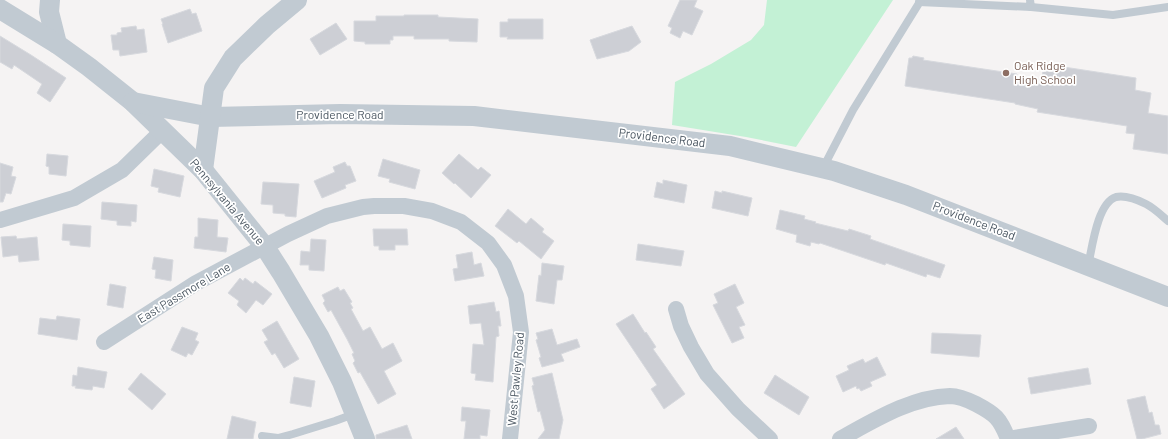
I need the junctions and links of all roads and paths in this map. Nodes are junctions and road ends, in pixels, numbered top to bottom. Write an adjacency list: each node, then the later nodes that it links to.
1 (50, 0): 7 (street)
2 (297, 0): 9 (street)
3 (920, 1): 4 (lane); 11 (lane)
4 (1030, 4): 6 (lane)
5 (8, 7): 7 (street, Pennsylvania Avenue)
6 (1168, 7)
7 (57, 44): 8 (street, Pennsylvania Avenue)
8 (133, 102): 9 (street, Providence Road); 10 (street, Pennsylvania Avenue)
9 (211, 117): 11 (street, Providence Road); 12 (street)
10 (163, 130): 12 (street, Pennsylvania Avenue); 13 (street)
11 (823, 168): 16 (street, Providence Road)
12 (204, 170): 15 (street, Pennsylvania Avenue)
13 (0, 220)
14 (1168, 221): 16 (lane)
15 (265, 247): 17 (street, East Passmore Lane); 20 (street, East Passmore Lane); 21 (street, Pennsylvania Avenue)
16 (1088, 266): 18 (street, Providence Road)
17 (516, 296): 25 (street, West Pawley Road)
18 (1168, 297)
19 (676, 309): 26 (street)
20 (104, 342)
21 (354, 414): 23 (lane); 24 (street, Pennsylvania Avenue)
22 (1089, 426): 28 (street)
23 (262, 436)
24 (365, 439)
25 (510, 439)
26 (770, 439)
27 (840, 439): 28 (street)
28 (1008, 439)

